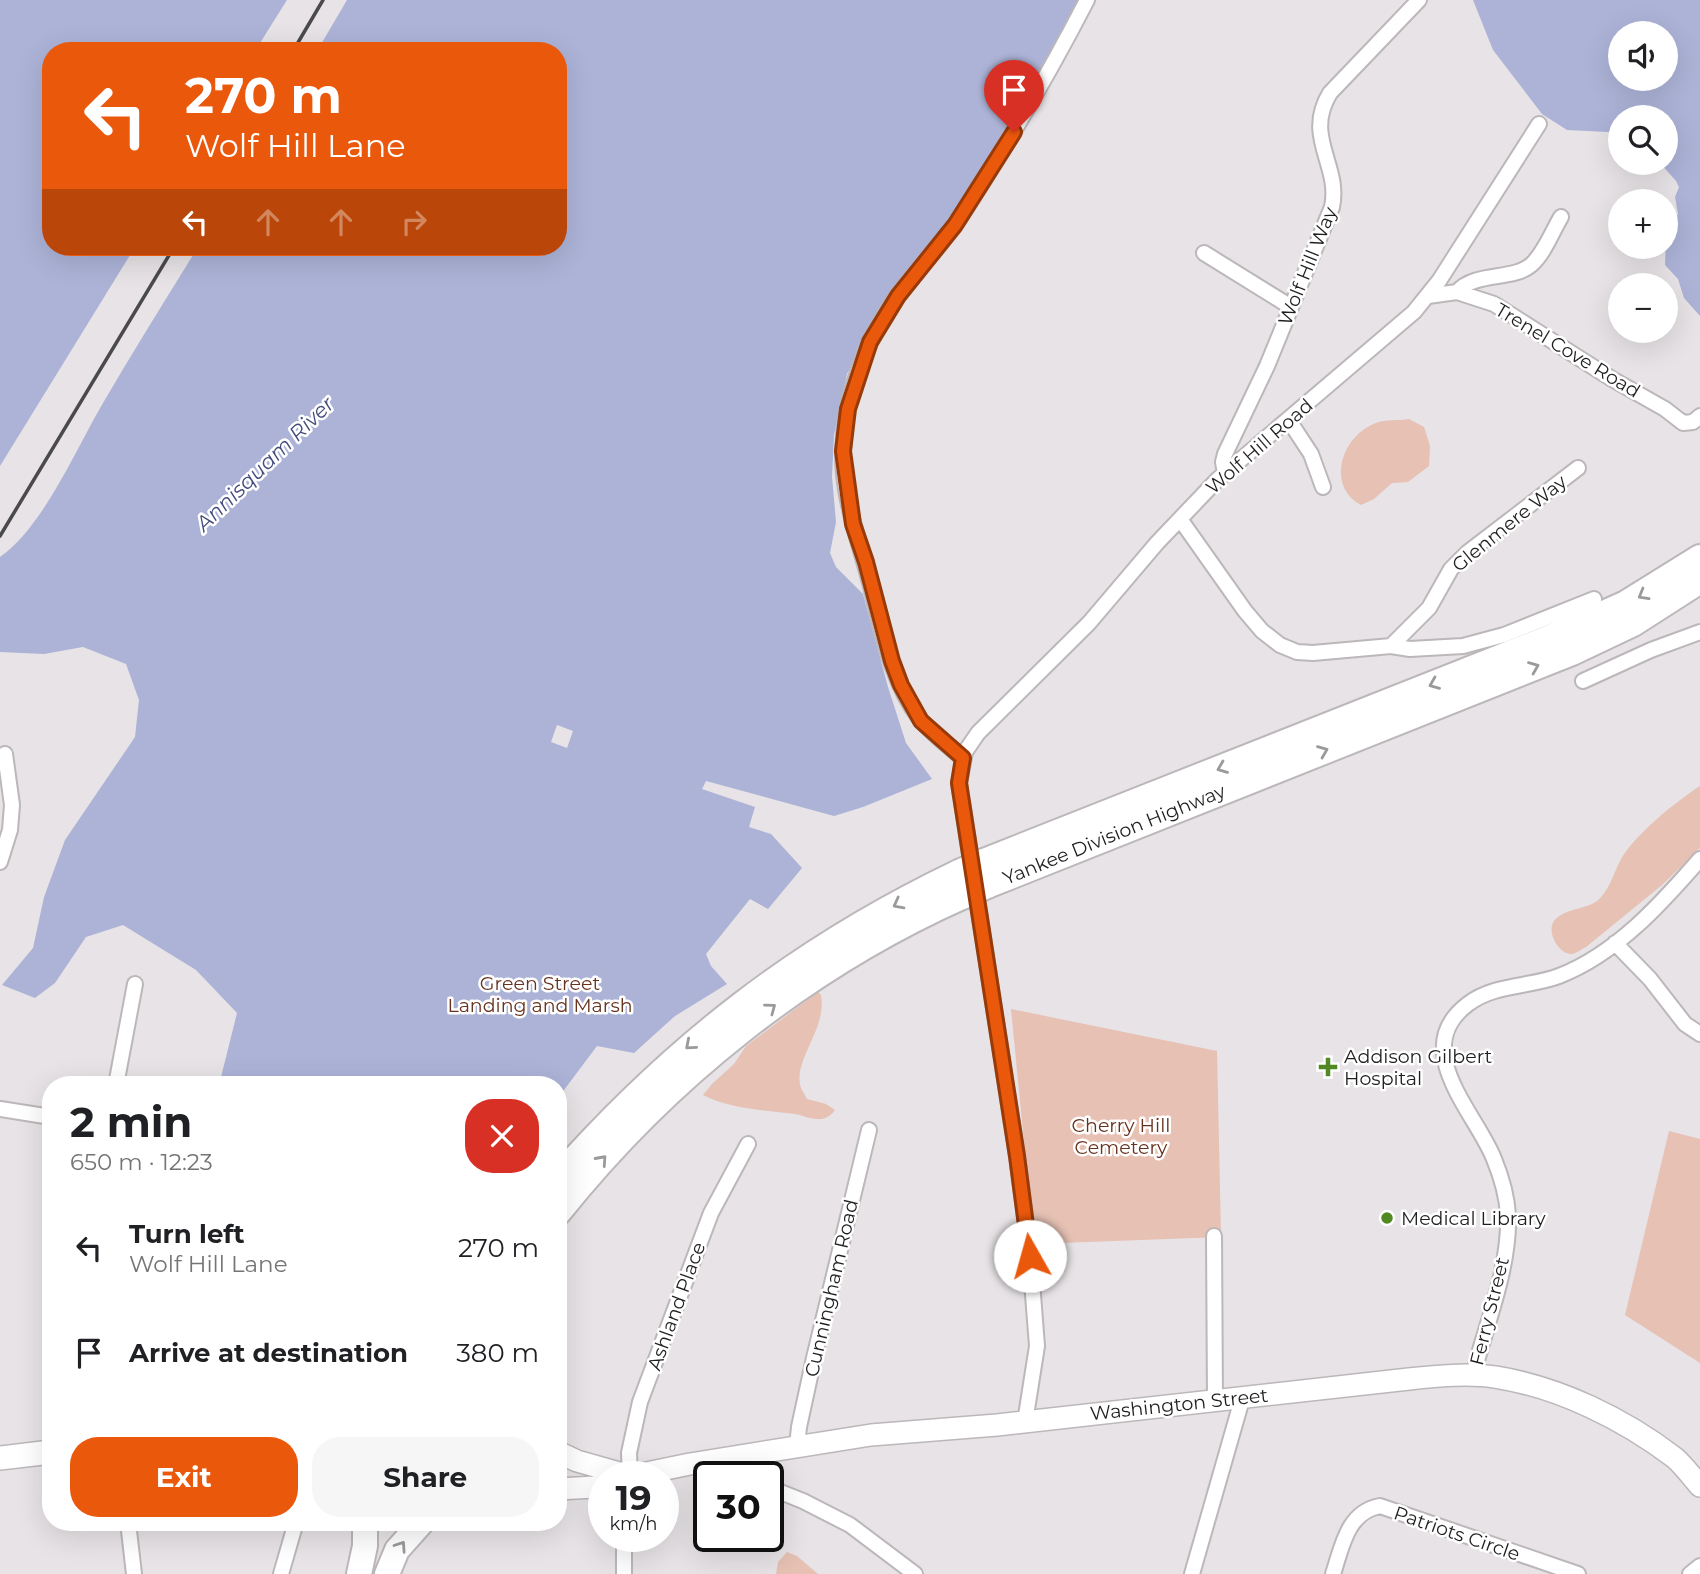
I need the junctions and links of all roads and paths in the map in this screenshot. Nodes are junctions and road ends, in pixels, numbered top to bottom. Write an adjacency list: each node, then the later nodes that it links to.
1 (1087, 0): 22 (street)
2 (1419, 0): 8 (street, Wolf Hill Way)
3 (1539, 124): 7 (street, Wolf Hill Road)
4 (1561, 217): 6 (street)
5 (1204, 253): 8 (street)
6 (1457, 292): 7 (street, Trenel Cove Road); 9 (street, Trenel Cove Road)
7 (1427, 296): 10 (street, Wolf Hill Road)
8 (1291, 307): 12 (street, Wolf Hill Way)
9 (1700, 416)
10 (1288, 419): 12 (street, Wolf Hill Road); 13 (street)
11 (1578, 468): 19 (street, Glenmere Way)
12 (1225, 474): 14 (street, Wolf Hill Road)
13 (1323, 487)
14 (1180, 519): 19 (street); 22 (street, Wolf Hill Road)
15 (1700, 558): 25 (highway, Yankee Division Highway, one-way to 25)
16 (1700, 580): 25 (highway, Yankee Division Highway, one-way to 16)
17 (1594, 599): 19 (street)
18 (1700, 632): 20 (street)
19 (1391, 646)
20 (1583, 681)
21 (5, 754): 24 (street)
22 (963, 758): 41 (street)
23 (1700, 859): 27 (street, Ferry Street)
24 (0, 862)
25 (985, 874): 26 (highway, Yankee Division Highway, bridge)
26 (960, 885): 35 (highway, Yankee Division Highway, one-way to 35); 36 (highway, Yankee Division Highway, one-way to 26)
27 (1615, 943): 29 (street); 38 (street, Ferry Street)
28 (135, 984): 30 (street)
29 (1700, 1034)
30 (119, 1076)
31 (0, 1109): 32 (street)
32 (42, 1116)
33 (869, 1130): 42 (street, Cunningham Road)
34 (748, 1144): 47 (street, Ashland Place)
35 (567, 1168)
36 (567, 1201)
37 (1214, 1236): 40 (street)
38 (1473, 1375): 39 (main road, Washington Street); 50 (main road, Washington Street)
39 (1243, 1396): 40 (main road, Washington Street); 66 (street)
40 (1215, 1399): 41 (main road, Washington Street)
41 (1024, 1422): 42 (main road, Washington Street)
42 (797, 1446): 46 (main road, Washington Street)
43 (42, 1453): 45 (main road)
44 (567, 1456): 48 (main road, Washington Street)
45 (0, 1458)
46 (725, 1459): 49 (main road, Washington Street)
47 (629, 1461)
48 (588, 1464)
49 (679, 1466)
50 (1700, 1486)
51 (588, 1487): 52 (main road)
52 (567, 1489)
53 (784, 1493): 65 (street)
54 (129, 1531): 60 (street)
55 (293, 1531): 61 (street)
56 (365, 1531): 62 (highway)
57 (413, 1531): 63 (highway, one-way to 57)
58 (624, 1552): 64 (street)
59 (1700, 1566): 69 (street)
60 (134, 1574)
61 (281, 1574)
62 (359, 1574)
63 (387, 1574)
64 (624, 1574)
65 (915, 1574)
66 (1192, 1574)
67 (1333, 1574): 68 (street, Patriots Circle)
68 (1578, 1574)
69 (1690, 1574)

